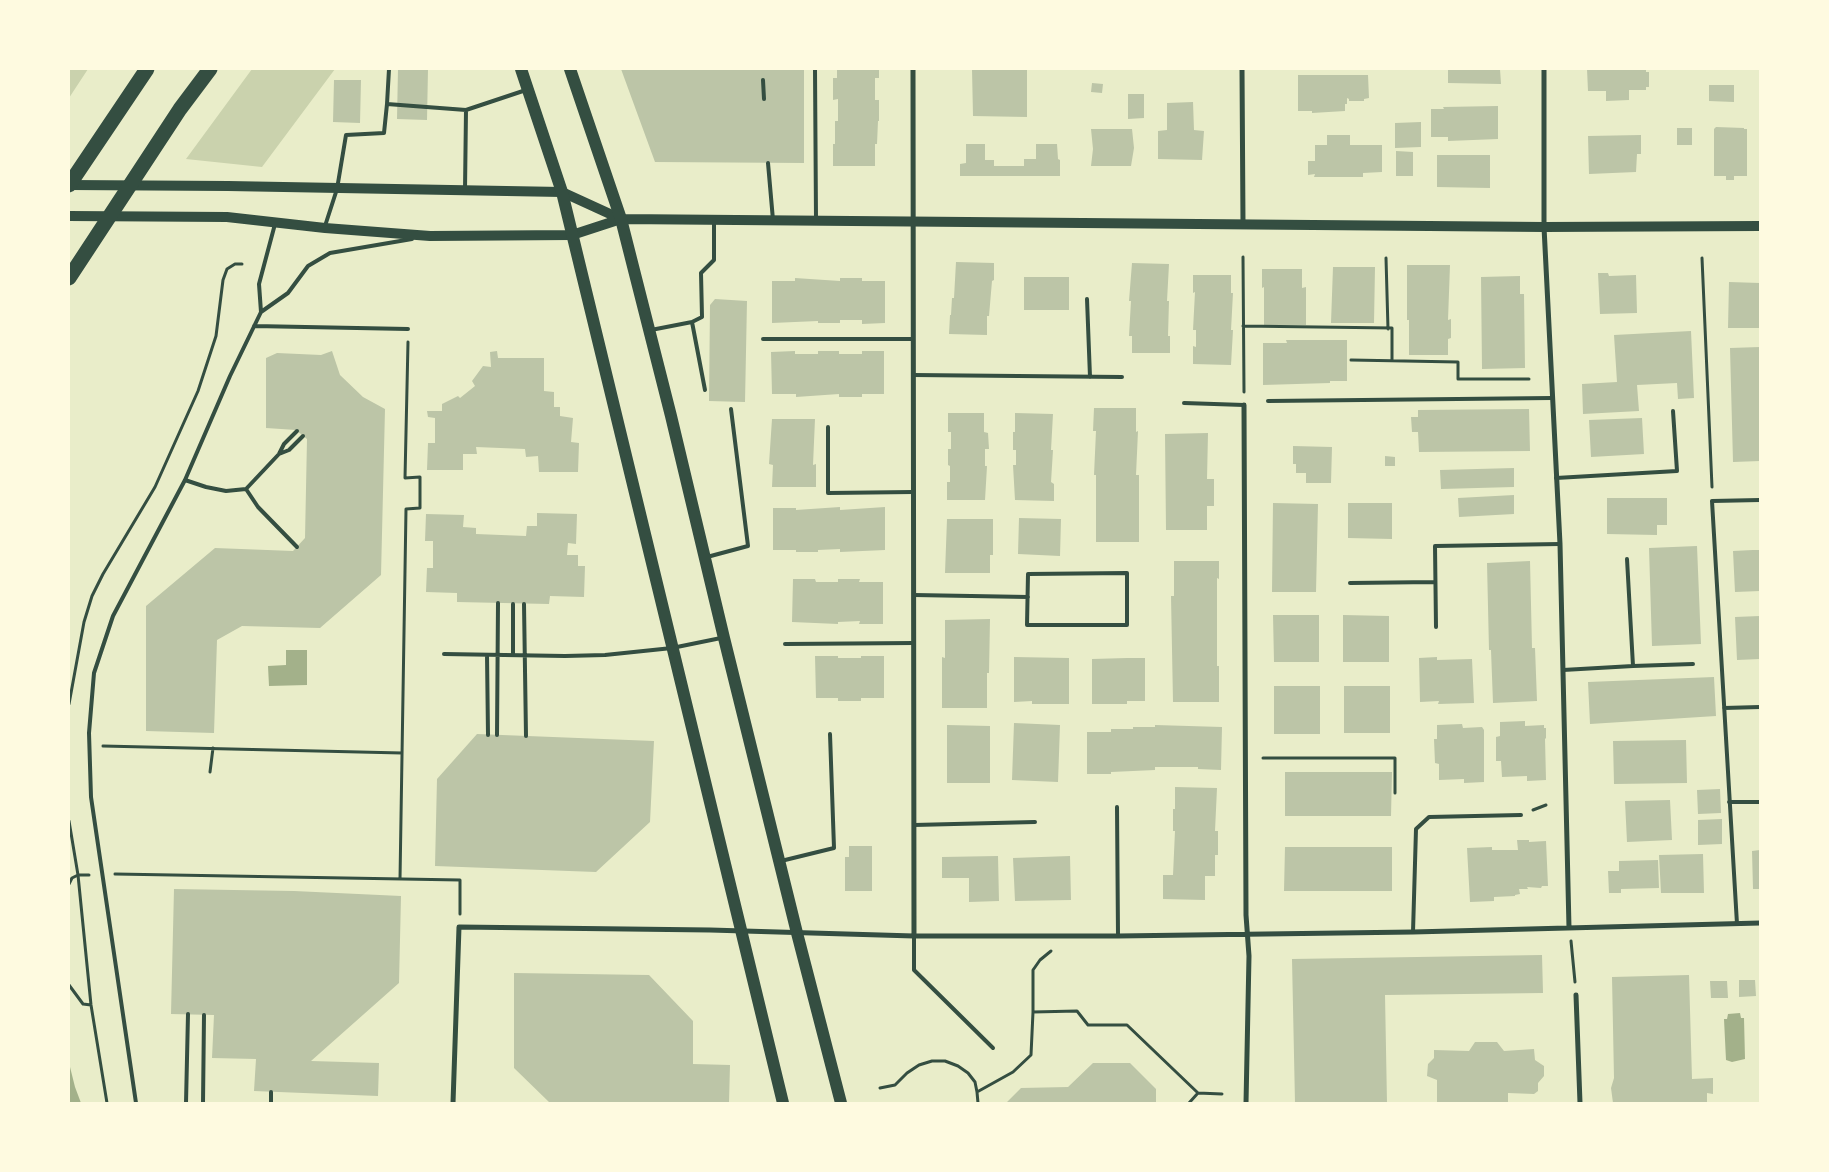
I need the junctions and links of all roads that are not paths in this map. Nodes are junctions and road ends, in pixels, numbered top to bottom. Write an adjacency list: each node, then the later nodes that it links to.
1 (147, 69): 16 (highway)
2 (210, 69): 33 (highway)
3 (389, 69): 13 (lane)
4 (521, 69): 11 (main road)
5 (570, 69): 21 (main road)
6 (815, 69): 24 (lane)
7 (913, 69): 25 (street)
8 (1242, 69): 27 (street)
9 (1544, 69): 28 (street)
10 (763, 80): 12 (lane)
11 (527, 89): 14 (lane); 19 (main road)
12 (764, 99)
13 (387, 104): 14 (lane); 17 (lane)
14 (466, 110): 18 (lane)
15 (768, 163): 22 (lane)
16 (69, 185): 17 (main road)
17 (337, 189): 18 (main road); 30 (lane)
18 (465, 191): 19 (main road)
19 (562, 192): 21 (main road); 31 (main road)
20 (69, 216): 26 (main road)
21 (621, 220): 23 (main road); 31 (main road); 39 (main road)
22 (773, 220): 23 (main road); 24 (main road)
23 (714, 221): 36 (lane)
24 (816, 221): 25 (main road)
25 (913, 222): 27 (main road); 40 (street)
26 (276, 223): 30 (main road); 35 (lane)
27 (1243, 224): 28 (main road)
28 (1544, 226): 29 (main road); 46 (street)
29 (1760, 226)
30 (325, 228): 32 (main road)
31 (572, 234): 32 (main road); 76 (main road)
32 (430, 236): 35 (lane)
33 (69, 278)
34 (1087, 299): 44 (lane)
35 (261, 312): 37 (lane)
36 (692, 322): 39 (lane); 45 (lane)
37 (254, 326): 38 (lane); 57 (lane)
38 (408, 328)
39 (649, 331): 63 (main road)
40 (913, 339): 41 (lane); 42 (street)
41 (762, 340)
42 (913, 375): 44 (lane); 59 (street)
43 (1122, 377): 44 (lane)
44 (1090, 378)
45 (705, 390)
46 (1552, 398): 47 (lane); 56 (street)
47 (1268, 401)
48 (1184, 403): 49 (lane)
49 (1244, 405): 104 (street)
50 (731, 409): 63 (lane)
51 (1673, 411): 56 (lane)
52 (828, 428): 59 (lane)
53 (297, 431): 55 (lane)
54 (303, 436): 55 (lane)
55 (279, 454): 58 (lane)
56 (1556, 478): 61 (street)
57 (186, 480): 58 (lane); 112 (lane)
58 (246, 489): 62 (lane)
59 (913, 492): 67 (street)
60 (1760, 500): 86 (lane)
61 (1560, 544): 65 (lane); 84 (street)
62 (297, 547)
63 (705, 558): 73 (main road)
64 (1627, 559): 83 (lane)
65 (1435, 582): 66 (lane); 72 (lane)
66 (1350, 583)
67 (914, 595): 68 (lane); 74 (street)
68 (1028, 597): 68 (lane)
69 (498, 603): 79 (lane)
70 (512, 604): 80 (lane)
71 (524, 604): 81 (lane)
72 (1436, 627)
73 (724, 638): 76 (lane); 97 (main road)
74 (914, 643): 75 (lane); 96 (street)
75 (785, 644)
76 (672, 648): 81 (lane); 101 (main road)
77 (444, 654): 78 (lane)
78 (487, 655): 79 (lane); 88 (lane)
79 (498, 655): 80 (lane); 89 (lane)
80 (513, 655): 81 (lane)
81 (524, 656): 90 (lane)
82 (1693, 664): 83 (lane)
83 (1633, 666): 84 (lane)
84 (1563, 670): 100 (street)
85 (1760, 706): 86 (lane)
86 (1724, 708): 91 (lane)
87 (830, 734): 97 (lane)
88 (488, 735)
89 (497, 735)
90 (526, 736)
91 (1729, 802): 92 (lane); 99 (lane)
92 (1760, 802)
93 (1117, 807): 106 (lane)
94 (1521, 815): 102 (lane)
95 (1035, 822): 96 (lane)
96 (914, 825): 105 (street)
97 (779, 861): 103 (main road)
98 (1760, 923): 99 (street)
99 (1737, 924): 100 (street)
100 (1570, 928): 102 (street)
101 (740, 930): 103 (street); 116 (street); 117 (main road)
102 (1413, 932): 104 (street)
103 (797, 933): 105 (street); 118 (main road)
104 (1247, 935): 106 (street); 119 (street)
105 (914, 936): 106 (street); 110 (lane)
106 (1118, 936)
107 (1576, 995): 120 (street)
108 (188, 1014): 113 (lane)
109 (204, 1015): 114 (lane)
110 (992, 1048)
111 (271, 1092): 115 (lane)
112 (136, 1103)
113 (186, 1103)
114 (203, 1103)
115 (271, 1103)
116 (453, 1103)
117 (783, 1103)
118 (841, 1103)
119 (1246, 1103)
120 (1580, 1103)

